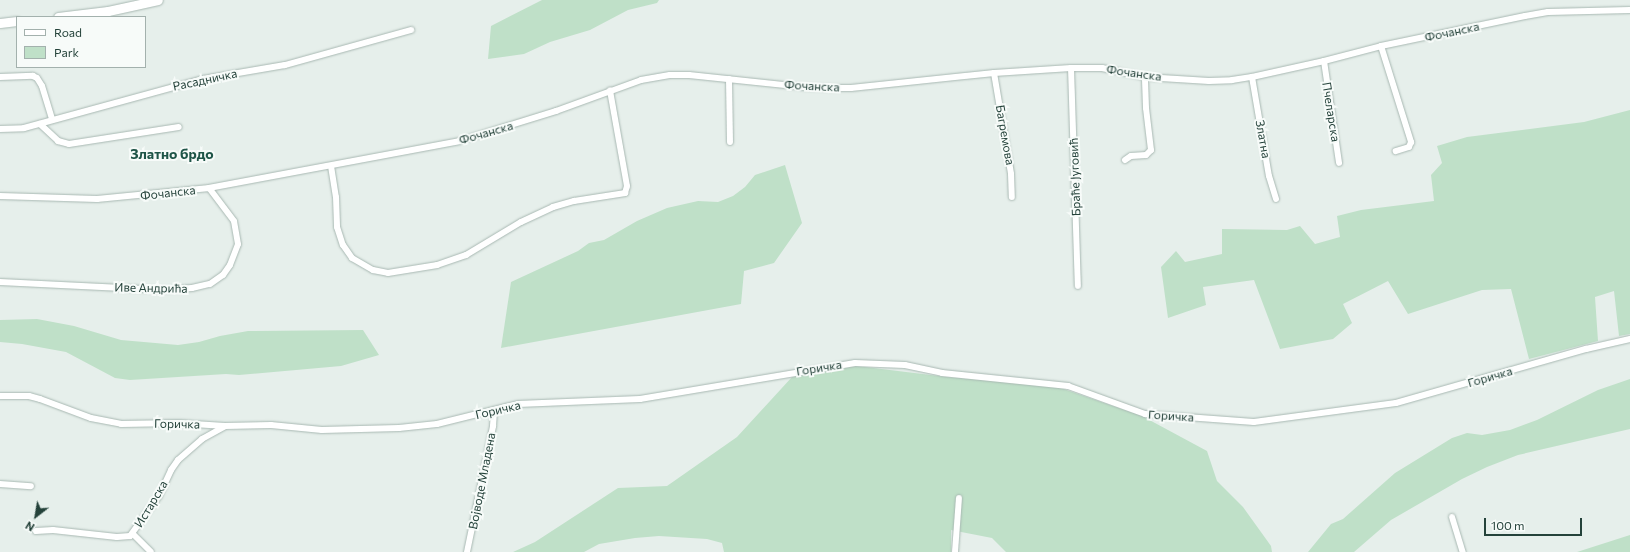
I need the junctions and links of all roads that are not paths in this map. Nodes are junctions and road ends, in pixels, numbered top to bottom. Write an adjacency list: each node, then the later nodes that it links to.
1 (158, 0): 3 (main road)
2 (1630, 10): 7 (street, Фочанска)
3 (66, 16)
4 (16, 21): 5 (main road)
5 (0, 23)
6 (411, 30): 16 (street, Расадничка)
7 (1381, 46): 8 (street, Фочанска); 21 (street)
8 (1324, 61): 13 (street, Фочанска); 23 (street, Пчеларска)
9 (1071, 68): 10 (street, Фочанска); 12 (street, Фочанска); 30 (street, Браће Југовић)
10 (994, 73): 14 (street, Фочанска); 27 (street, Багремова)
11 (0, 77): 16 (street)
12 (1145, 77): 13 (street, Фочанска); 22 (street)
13 (1252, 77): 28 (street, Златна)
14 (729, 79): 15 (street, Фочанска); 20 (street)
15 (610, 91): 24 (street, Фочанска); 24 (street)
16 (52, 120): 17 (street, Расадничка)
17 (40, 124): 18 (street); 19 (street, Расадничка)
18 (179, 127)
19 (0, 129)
20 (730, 142)
21 (1396, 151)
22 (1125, 160)
23 (1339, 163)
24 (331, 166): 25 (street, Фочанска)
25 (209, 188): 26 (street, Фочанска); 29 (street, Иве Андрића)
26 (0, 196)
27 (1012, 197)
28 (1276, 199)
29 (0, 282)
30 (1078, 286)
31 (1630, 339): 33 (street, Горичка)
32 (0, 396): 34 (street, Горичка)
33 (494, 410): 34 (street, Горичка); 42 (street, Војводе Младена)
34 (225, 426): 40 (street, Истарска)
35 (0, 484): 36 (street)
36 (31, 486)
37 (959, 498): 43 (street)
38 (1452, 517): 44 (street)
39 (36, 531): 40 (street, Истарска)
40 (133, 534): 41 (street)
41 (151, 552)
42 (467, 552)
43 (955, 552)
44 (1463, 552)

